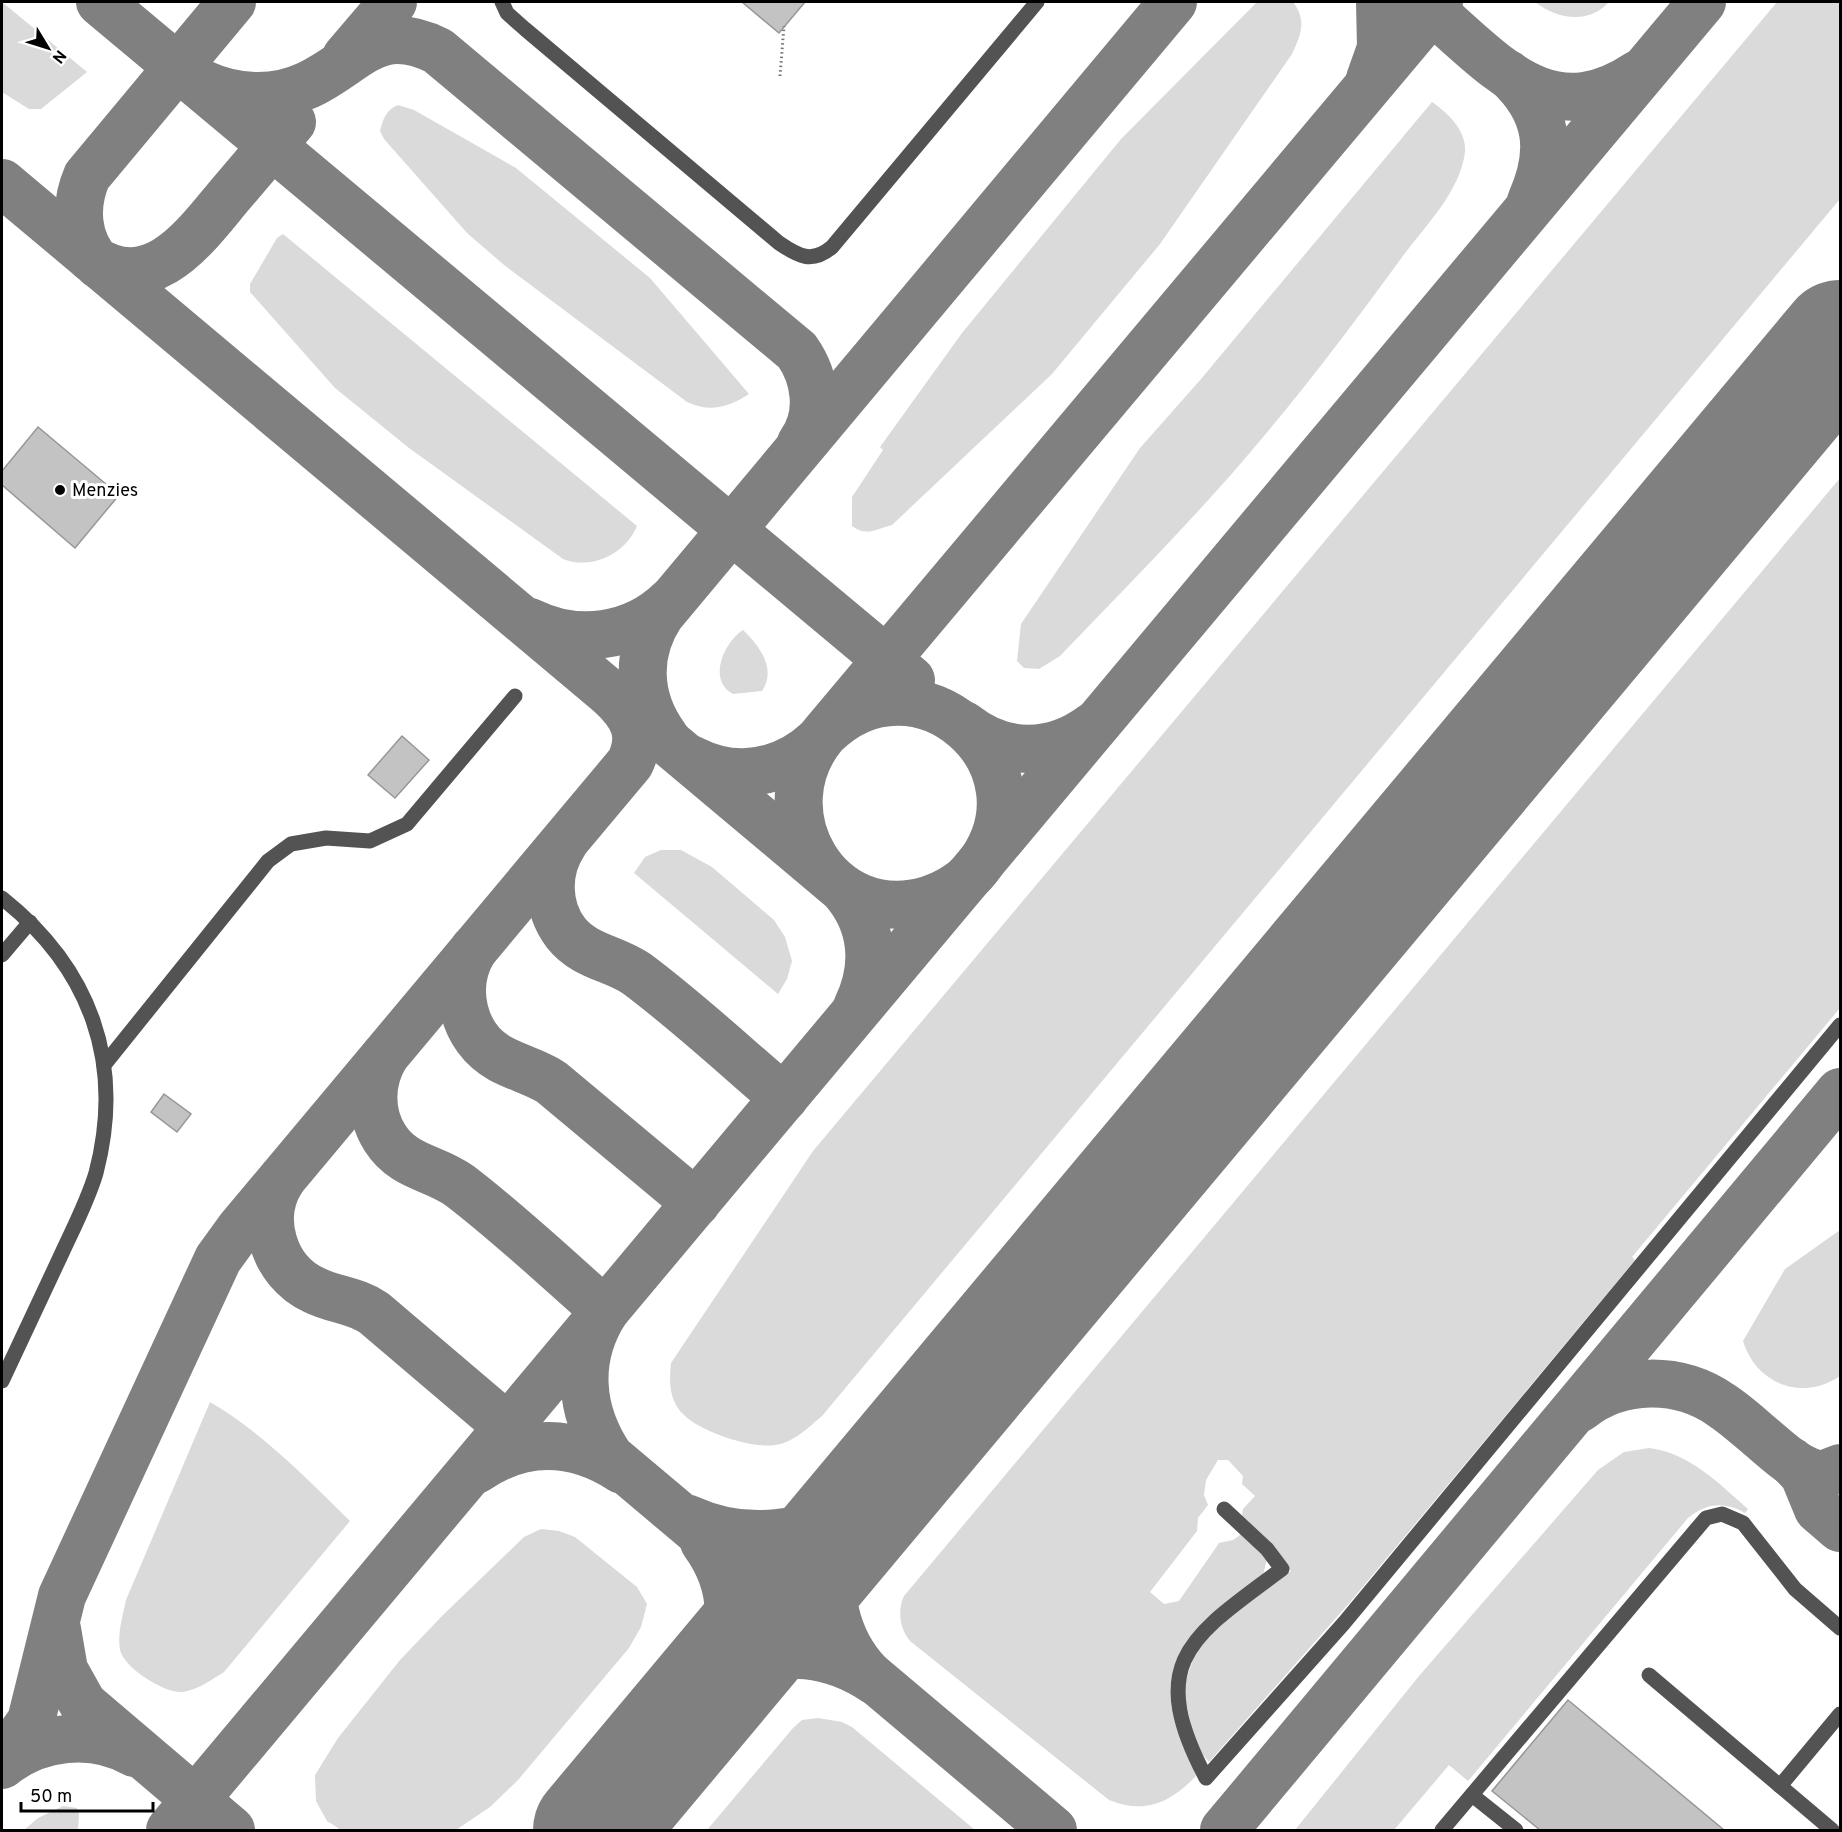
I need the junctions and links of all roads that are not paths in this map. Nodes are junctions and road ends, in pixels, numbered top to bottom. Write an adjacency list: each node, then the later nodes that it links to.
1 (502, 2): 2 (street)
2 (1037, 2)
3 (515, 696): 8 (street)
4 (2, 898): 5 (street)
5 (30, 922): 6 (street); 8 (street)
6 (2, 955)
7 (1840, 1025): 10 (street)
8 (104, 1065): 9 (street)
9 (2, 1381)
10 (1224, 1509)
11 (1840, 1628): 15 (street)
12 (1649, 1675): 14 (street)
13 (1840, 1714): 14 (street)
14 (1780, 1786): 18 (street)
15 (1472, 1795): 16 (street); 17 (street)
16 (1442, 1830)
17 (1516, 1830)
18 (1832, 1830)

